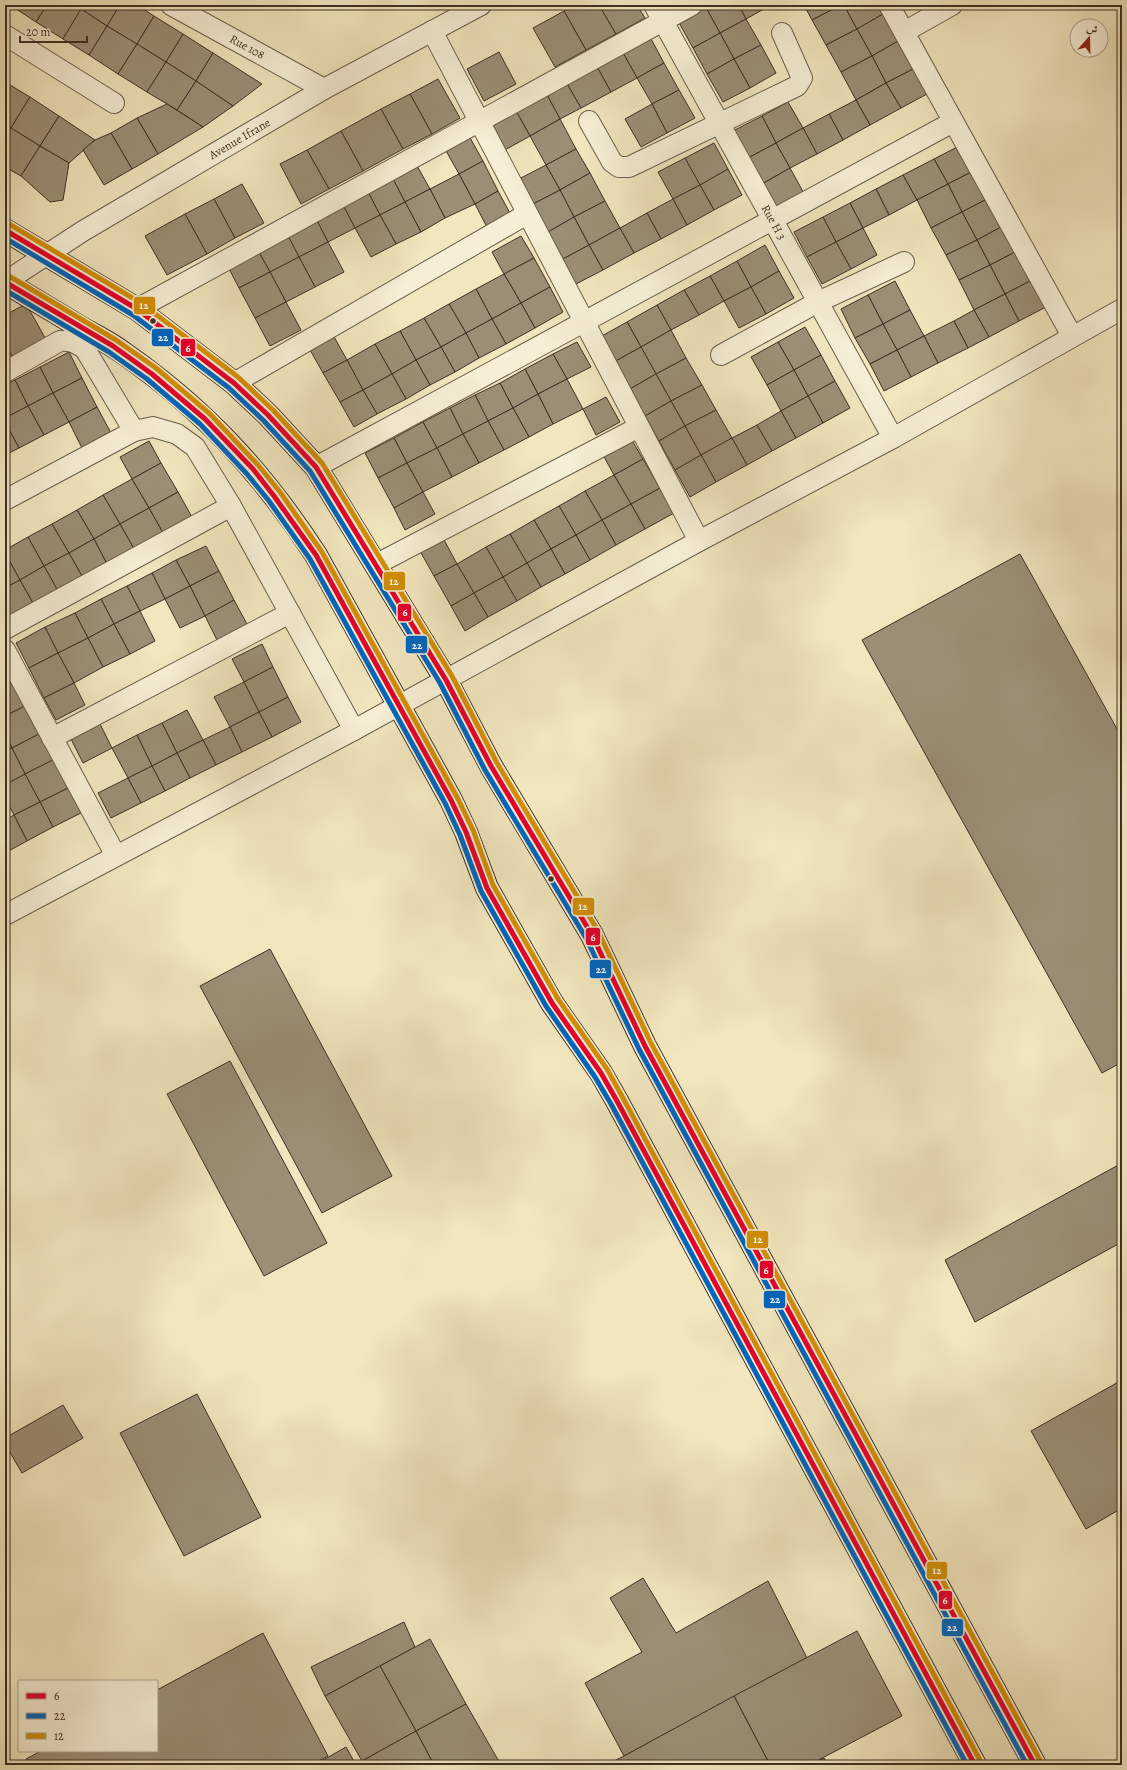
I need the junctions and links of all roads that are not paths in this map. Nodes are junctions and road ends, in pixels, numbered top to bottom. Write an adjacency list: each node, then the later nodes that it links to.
1 (171, 5): 11 (street, Rue 108)
2 (480, 5): 7 (street, Avenue Ifrane)
3 (692, 5): 6 (street)
4 (889, 5): 8 (street)
5 (952, 5): 8 (street)
6 (659, 13): 14 (street); 16 (street, Rue H 3)
7 (432, 31): 11 (street, Avenue Ifrane); 14 (street)
8 (904, 32): 15 (street)
9 (782, 33): 16 (street)
10 (5, 35): 12 (street)
11 (324, 89): 20 (street, Avenue Ifrane)
12 (114, 103)
13 (588, 121): 16 (street)
14 (479, 122): 17 (street); 24 (street)
15 (953, 122): 18 (street); 27 (street)
16 (719, 123): 18 (street, Rue H 3)
17 (527, 214): 26 (street); 30 (street)
18 (773, 220): 23 (street, Rue H 3); 26 (street)
19 (5, 230): 20 (street)
20 (47, 255): 22 (street, Avenue Ifrane); 24 (street)
21 (904, 262): 23 (street)
22 (5, 282): 43 (street)
23 (818, 302): 28 (street); 33 (street, Rue H 3)
24 (137, 309): 30 (street)
25 (1122, 309): 27 (street)
26 (585, 322): 31 (street); 34 (street)
27 (1072, 336): 33 (street)
28 (721, 355)
29 (5, 372): 32 (street)
30 (234, 383): 34 (street)
31 (639, 426): 37 (street); 38 (street)
32 (134, 431): 35 (street); 36 (street)
33 (893, 438): 37 (street)
34 (316, 467): 38 (street)
35 (5, 500)
36 (230, 506): 39 (street); 40 (street)
37 (699, 541): 42 (street)
38 (375, 565): 42 (street)
39 (290, 613): 44 (street); 45 (street)
40 (5, 629)
41 (5, 650): 45 (street)
42 (446, 680): 43 (street); 49 (street)
43 (398, 705): 44 (street); 48 (street)
44 (354, 730): 46 (street)
45 (52, 738): 46 (street)
46 (116, 856): 47 (street)
47 (5, 915)
48 (975, 1765)
49 (1035, 1765)

